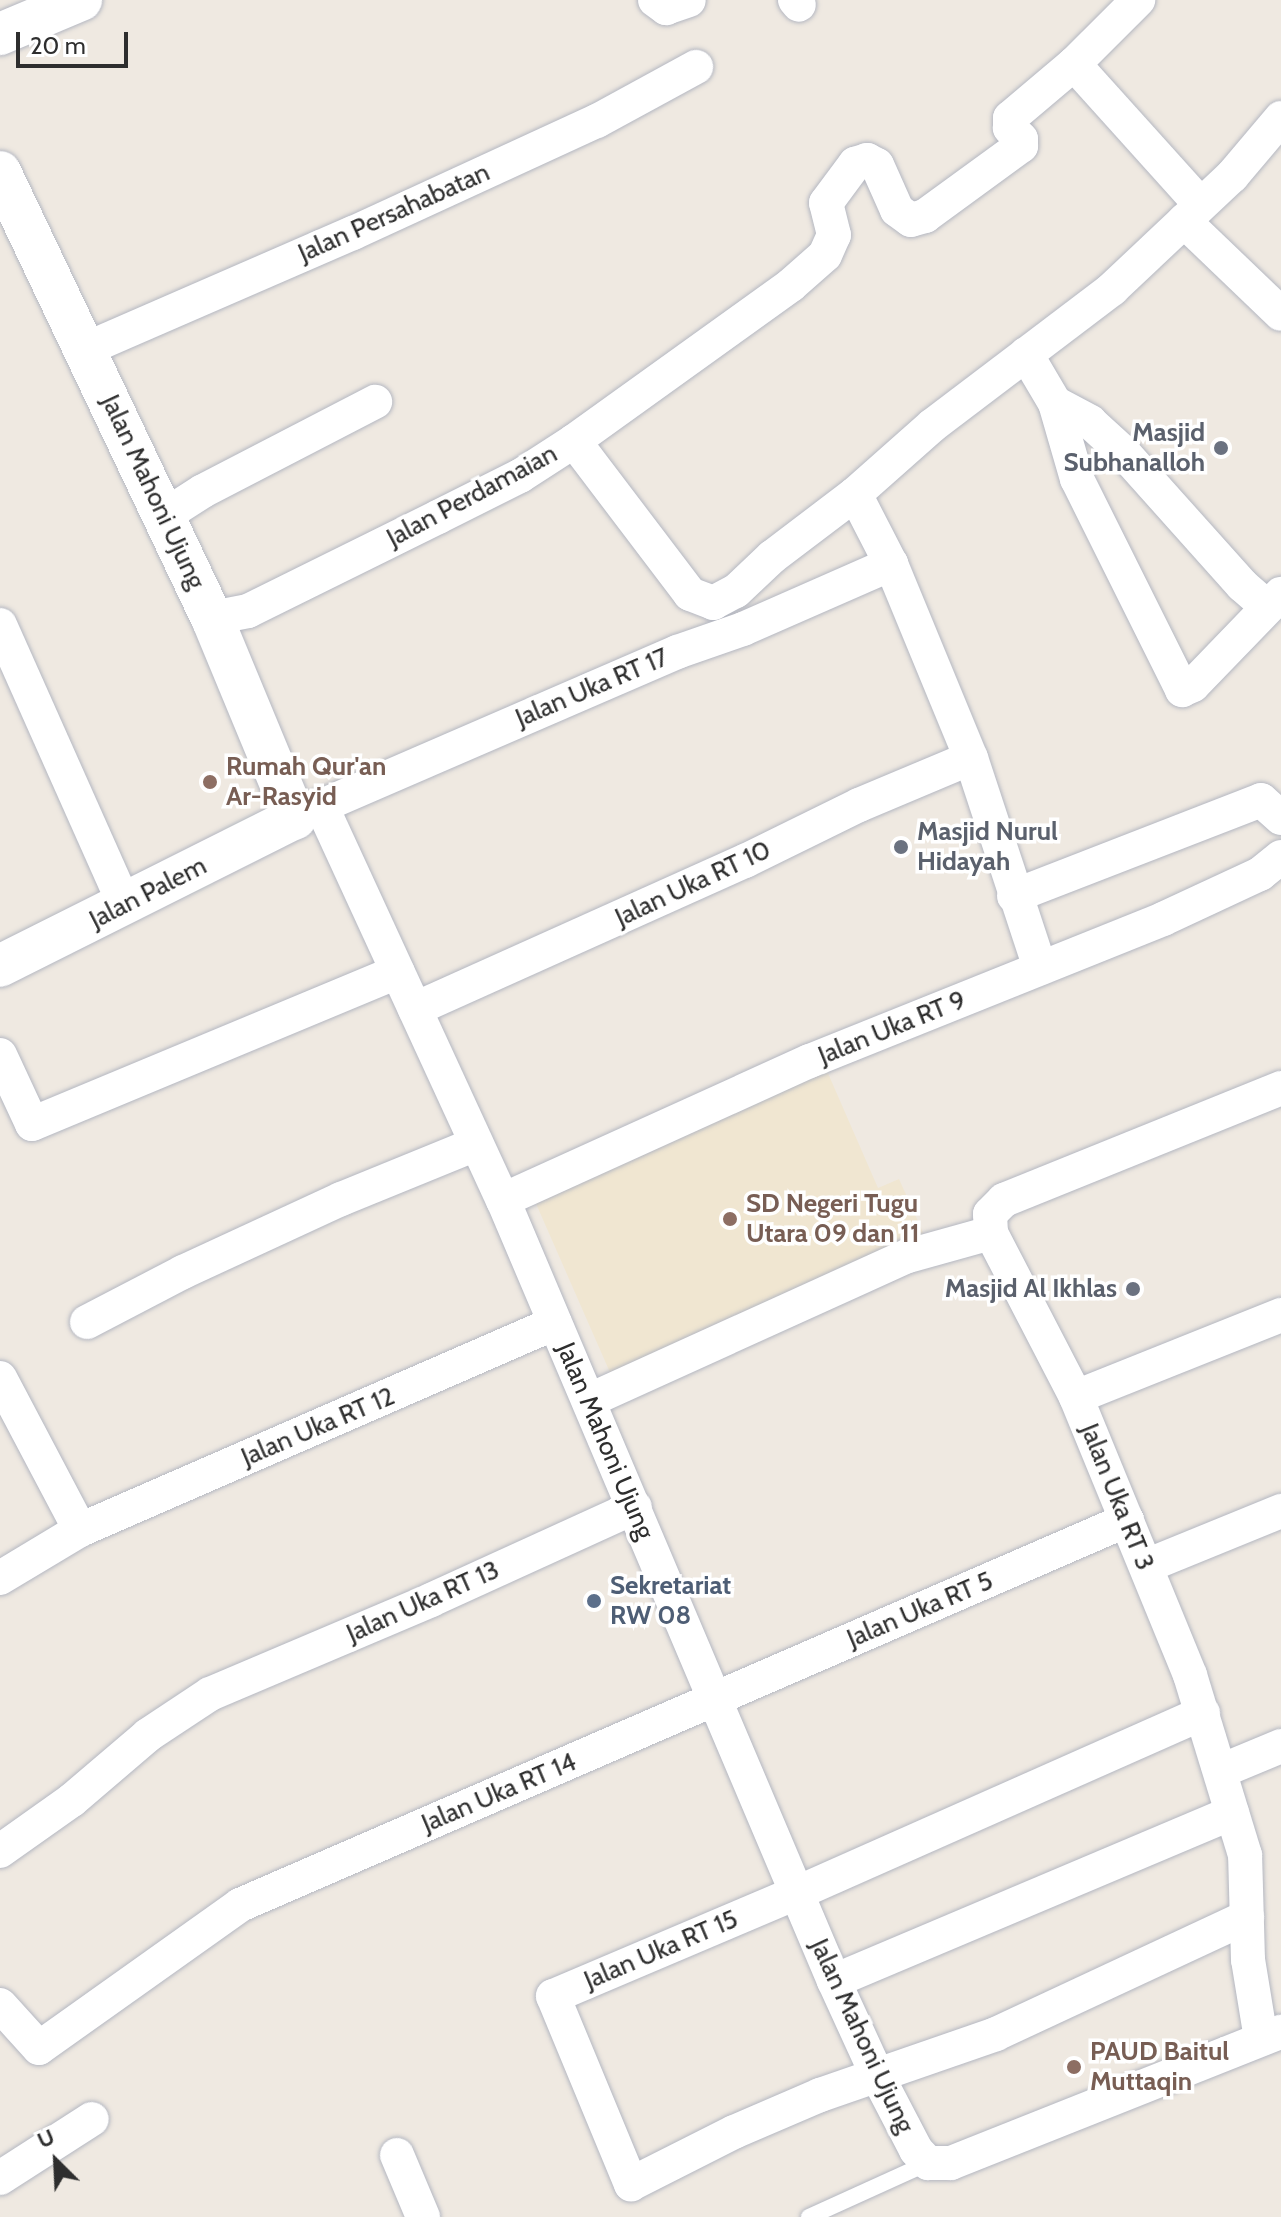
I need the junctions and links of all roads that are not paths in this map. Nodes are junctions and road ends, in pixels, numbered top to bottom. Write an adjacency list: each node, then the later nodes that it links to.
1 (81, 0): 5 (street)
2 (655, 0): 3 (street)
3 (689, 0)
4 (1138, 0): 6 (street)
5 (0, 34)
6 (1074, 64): 10 (street); 16 (street, Jalan Perdamaian)
7 (696, 67): 12 (street, Jalan Persahabatan)
8 (1281, 118): 10 (street)
9 (0, 172): 12 (street, Jalan Mahoni Ujung)
10 (1192, 212): 11 (street); 13 (street)
11 (1281, 314)
12 (86, 349): 18 (street, Jalan Mahoni Ujung)
13 (1026, 354): 15 (street); 17 (street)
14 (375, 402): 18 (street)
15 (1055, 403): 20 (street); 20 (street)
16 (574, 441): 17 (street); 21 (street, Jalan Perdamaian)
17 (855, 494): 19 (street)
18 (164, 516): 21 (street, Jalan Mahoni Ujung)
19 (891, 564): 23 (street); 24 (street, Jalan Uka RT 17)
20 (1273, 600)
21 (212, 618): 24 (street, Jalan Mahoni Ujung)
22 (0, 625): 28 (street)
23 (971, 758): 27 (street); 32 (street, Jalan Uka RT 10)
24 (308, 812): 28 (street, Jalan Palem); 31 (street, Jalan Mahoni Ujung)
25 (1281, 818): 27 (street)
26 (1281, 857): 30 (street, Jalan Uka RT 9)
27 (1014, 896): 30 (street)
28 (125, 906): 29 (street, Jalan Palem)
29 (0, 966)
30 (1040, 968): 36 (street, Jalan Uka RT 9)
31 (398, 972): 32 (street, Jalan Mahoni Ujung); 33 (street)
32 (415, 1009): 35 (street, Jalan Mahoni Ujung)
33 (0, 1055)
34 (1281, 1088): 37 (street)
35 (476, 1144): 36 (street, Jalan Mahoni Ujung); 39 (street)
36 (503, 1200): 40 (street, Jalan Mahoni Ujung)
37 (991, 1233): 42 (street, Jalan Uka RT 3); 43 (street)
38 (1281, 1315): 42 (street)
39 (87, 1322)
40 (555, 1323): 43 (street, Jalan Mahoni Ujung); 47 (street, Jalan Uka RT 12)
41 (0, 1378): 47 (street)
42 (1076, 1397): 46 (street, Jalan Uka RT 3)
43 (590, 1400): 44 (street, Jalan Mahoni Ujung)
44 (635, 1507): 50 (street, Jalan Mahoni Ujung); 55 (street, Jalan Uka RT 13)
45 (1281, 1511): 48 (street)
46 (1127, 1520): 48 (street, Jalan Uka RT 3); 50 (street, Jalan Uka RT 5)
47 (80, 1530): 49 (street, Jalan Uka RT 12)
48 (1146, 1566): 51 (street, Jalan Uka RT 3)
49 (0, 1578)
50 (712, 1700): 56 (street, Jalan Mahoni Ujung); 59 (street, Jalan Uka RT 14)
51 (1203, 1713): 53 (street, Jalan Uka RT 3); 56 (street, Jalan Uka RT 15)
52 (1281, 1746): 53 (street)
53 (1221, 1771): 54 (street, Jalan Uka RT 3)
54 (1232, 1813): 57 (street, Jalan Uka RT 3); 58 (street)
55 (0, 1851)
56 (796, 1893): 58 (street, Jalan Mahoni Ujung); 61 (street, Jalan Uka RT 15)
57 (1247, 1917): 60 (street, Jalan Uka RT 3); 61 (street)
58 (834, 1981): 61 (street, Jalan Mahoni Ujung)
59 (0, 2005)
60 (1271, 2035): 64 (street)
61 (877, 2075): 64 (street, Jalan Mahoni Ujung)
62 (92, 2119): 65 (street)
63 (397, 2155): 66 (street)
64 (928, 2163): 67 (lane)
65 (0, 2178)
66 (423, 2217)
67 (809, 2217)

